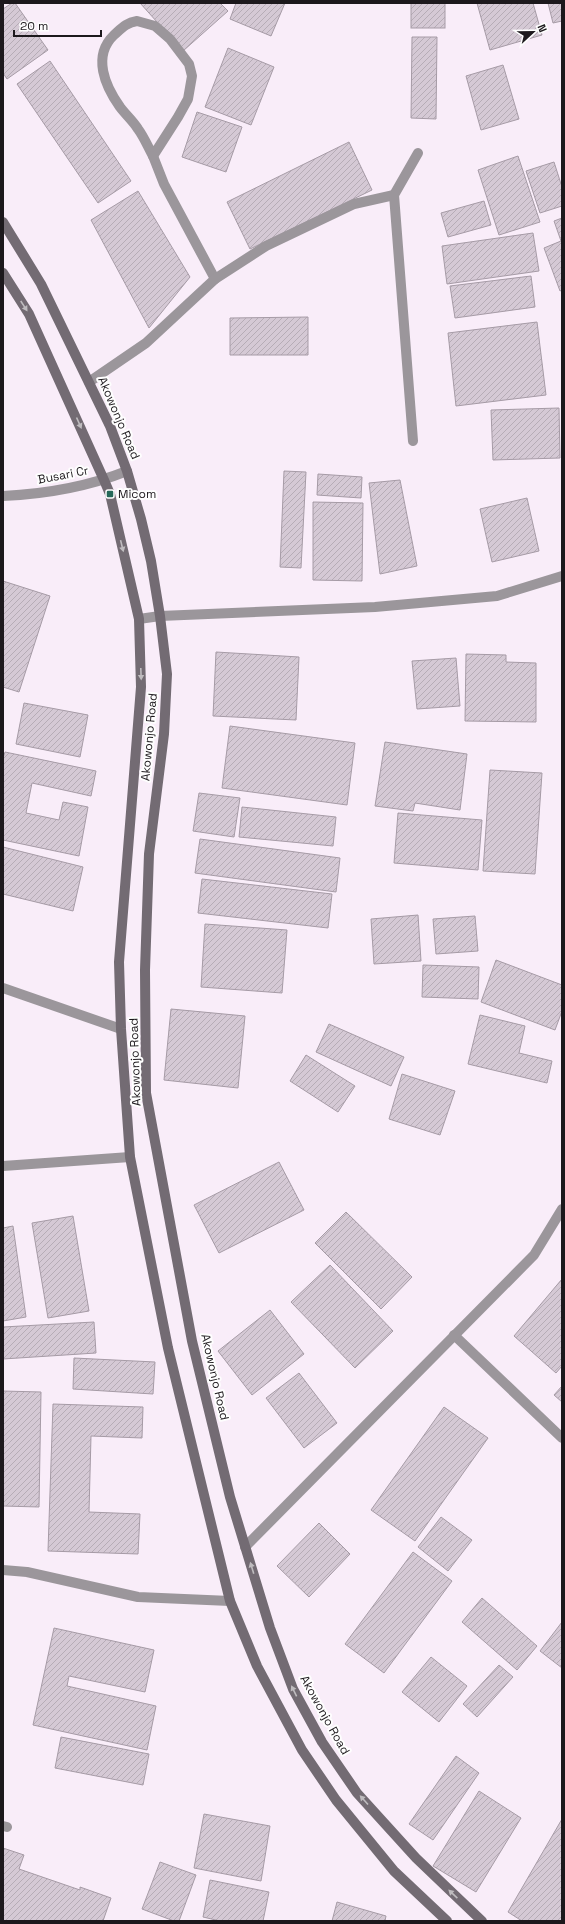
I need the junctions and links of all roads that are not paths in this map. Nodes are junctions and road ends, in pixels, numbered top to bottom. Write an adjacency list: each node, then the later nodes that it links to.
1 (418, 153): 3 (street)
2 (153, 156): 2 (street); 6 (street)
3 (394, 195): 6 (street); 8 (street)
4 (3, 222): 7 (main road, Akowonjo Road)
5 (3, 273): 10 (main road, Akowonjo Road, one-way to 10)
6 (215, 279): 7 (street)
7 (90, 382): 9 (main road, Akowonjo Road)
8 (413, 441)
9 (127, 471): 10 (street, Busari Cr); 13 (main road, Akowonjo Road)
10 (104, 480): 11 (street, Busari Cr); 14 (main road, Akowonjo Road, one-way to 14)
11 (3, 496)
12 (562, 576): 13 (street)
13 (160, 616): 14 (street); 22 (main road, Akowonjo Road)
14 (138, 618): 16 (main road, Akowonjo Road, one-way to 16)
15 (3, 988): 16 (street)
16 (121, 1029): 17 (main road, Akowonjo Road)
17 (130, 1157): 18 (street); 24 (main road, Akowonjo Road)
18 (3, 1166)
19 (562, 1210): 20 (street)
20 (454, 1335): 21 (street); 22 (street)
21 (562, 1438)
22 (245, 1547): 26 (main road, Akowonjo Road, one-way to 22)
23 (3, 1570): 24 (street)
24 (230, 1601): 25 (main road, Akowonjo Road)
25 (447, 1921)
26 (482, 1921)

